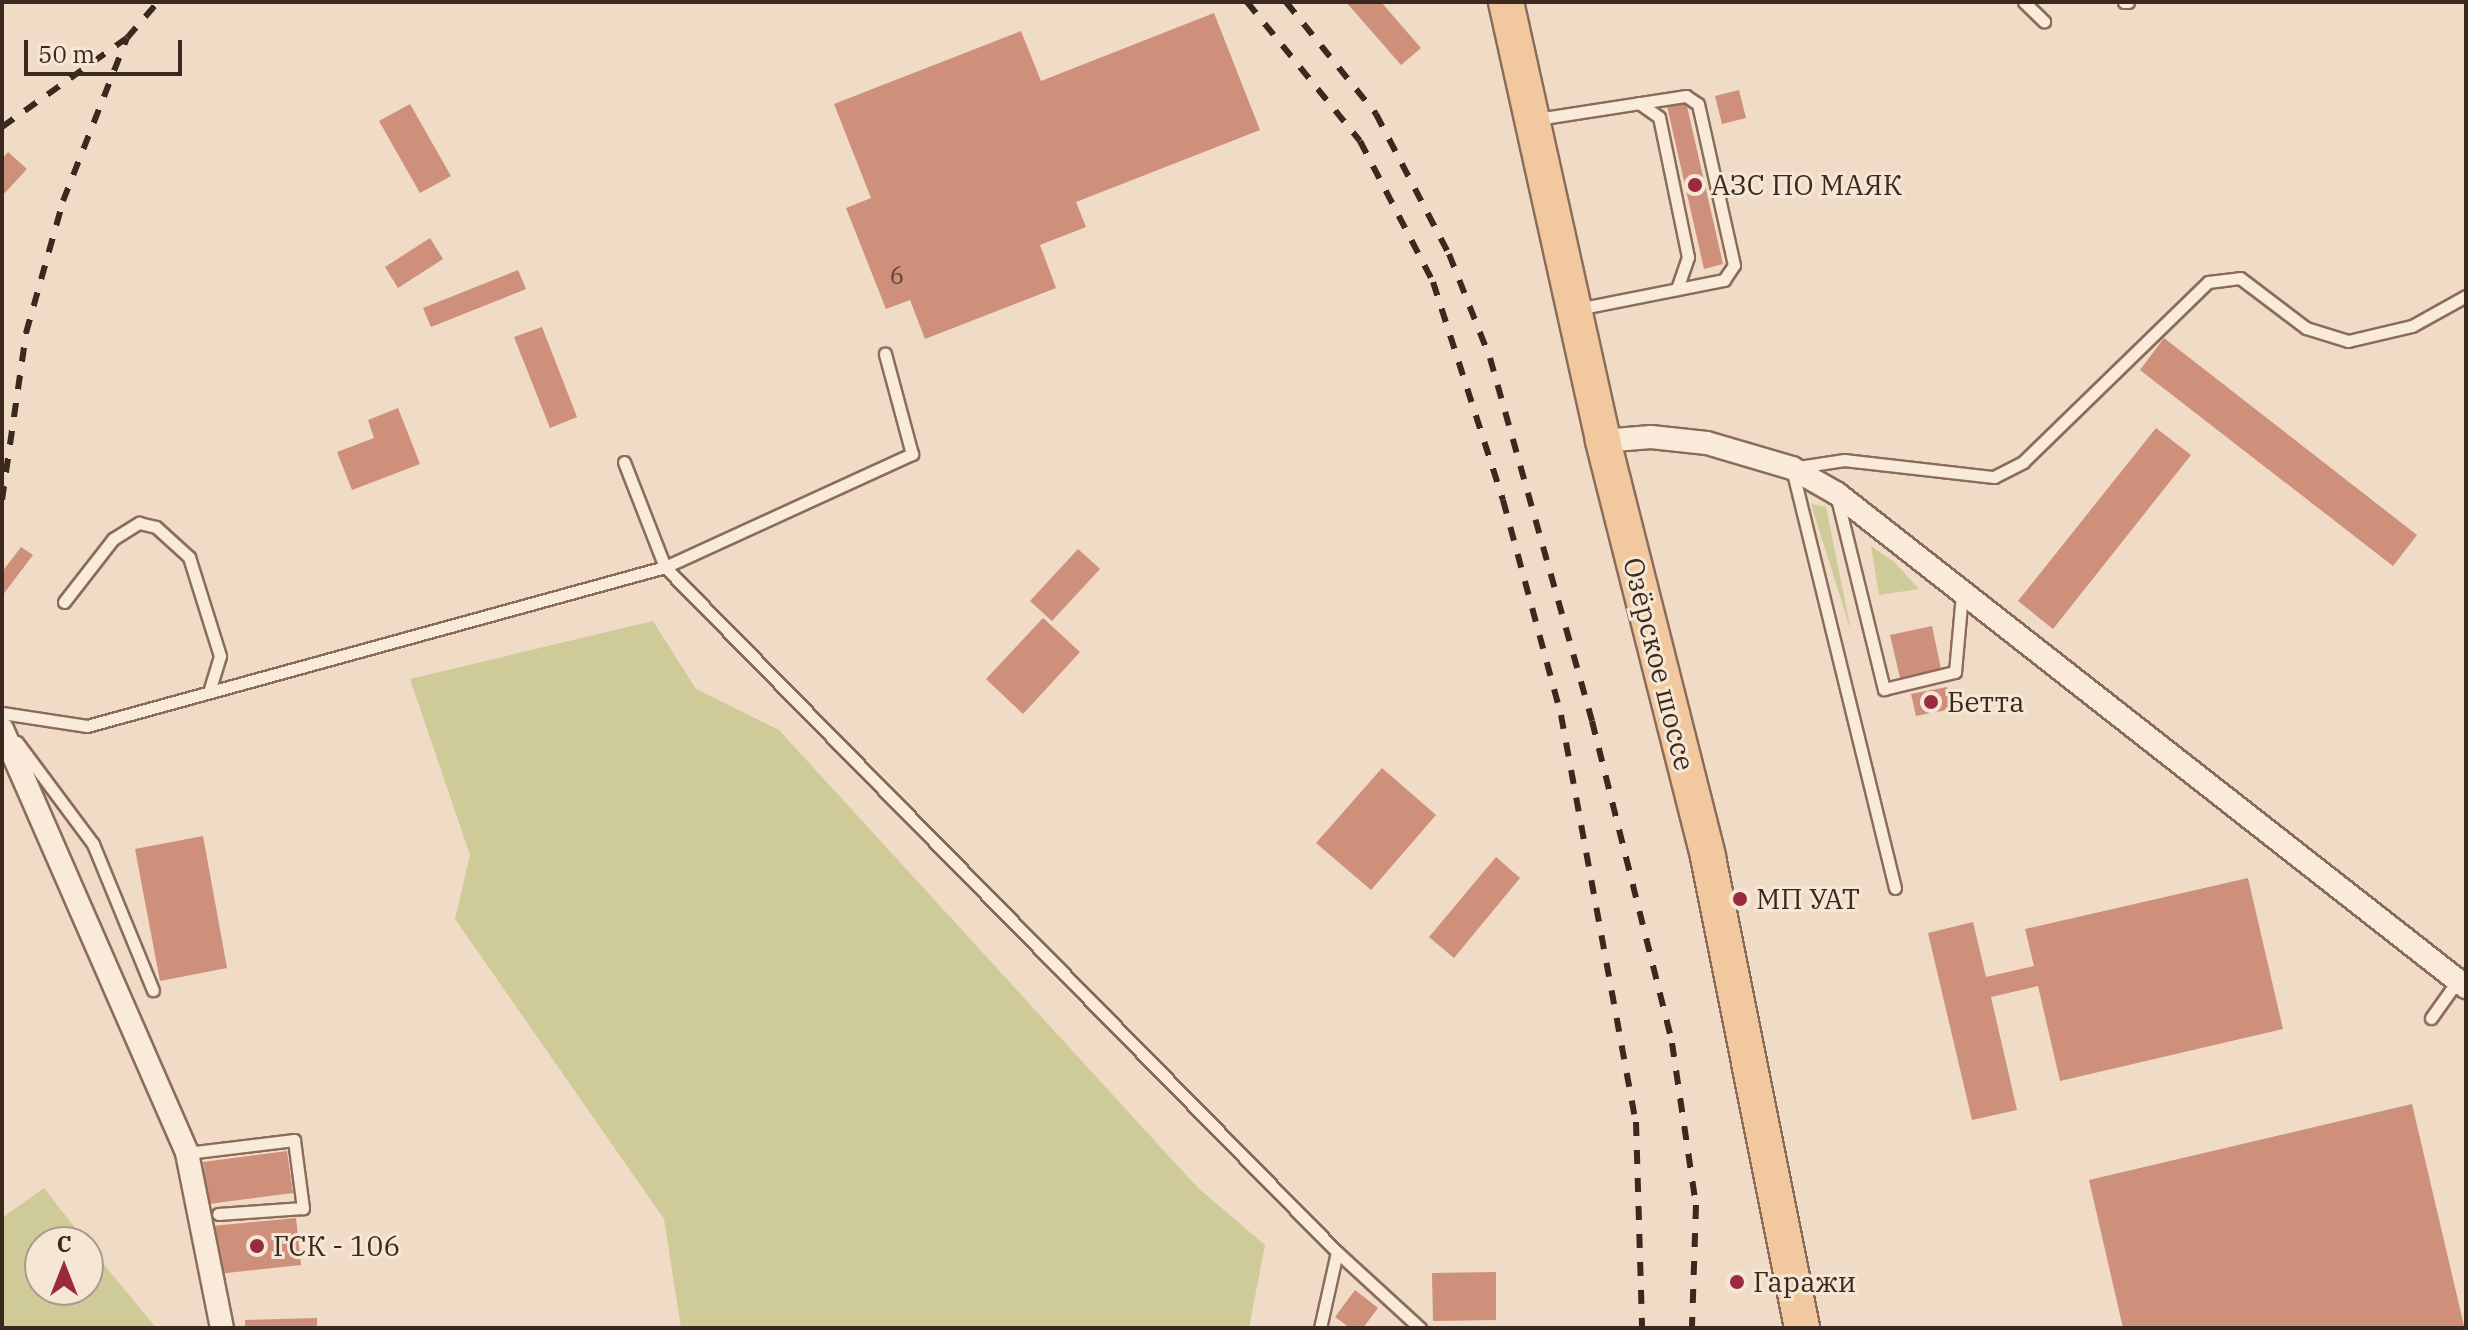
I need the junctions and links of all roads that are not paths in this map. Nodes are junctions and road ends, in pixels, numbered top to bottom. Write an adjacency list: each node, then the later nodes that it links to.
1 (1506, 2): 5 (main road, Озёрское шоссе)
2 (2024, 2): 3 (lane)
3 (2044, 21)
4 (1639, 103): 5 (lane); 6 (lane); 6 (lane)
5 (1530, 120): 8 (main road, Озёрское шоссе)
6 (1677, 289): 8 (lane)
7 (2466, 296): 12 (lane)
8 (1572, 309): 10 (main road, Озёрское шоссе)
9 (885, 354): 14 (lane)
10 (1603, 441): 12 (street); 31 (main road, Озёрское шоссе)
11 (624, 462): 14 (lane)
12 (1792, 468): 13 (street); 21 (lane)
13 (1836, 493): 15 (street); 15 (lane)
14 (665, 567): 17 (lane); 27 (lane)
15 (1962, 591): 22 (street)
16 (64, 602): 17 (lane)
17 (210, 689): 18 (lane)
18 (2, 713)
19 (2, 722): 23 (lane)
20 (2, 729): 25 (street)
21 (1895, 888)
22 (2462, 984): 24 (lane)
23 (153, 990)
24 (2431, 1018)
25 (187, 1153): 26 (lane); 28 (street)
26 (218, 1214)
27 (1337, 1252): 29 (lane); 30 (lane)
28 (222, 1328)
29 (1320, 1328)
30 (1420, 1328)
31 (1802, 1328)

